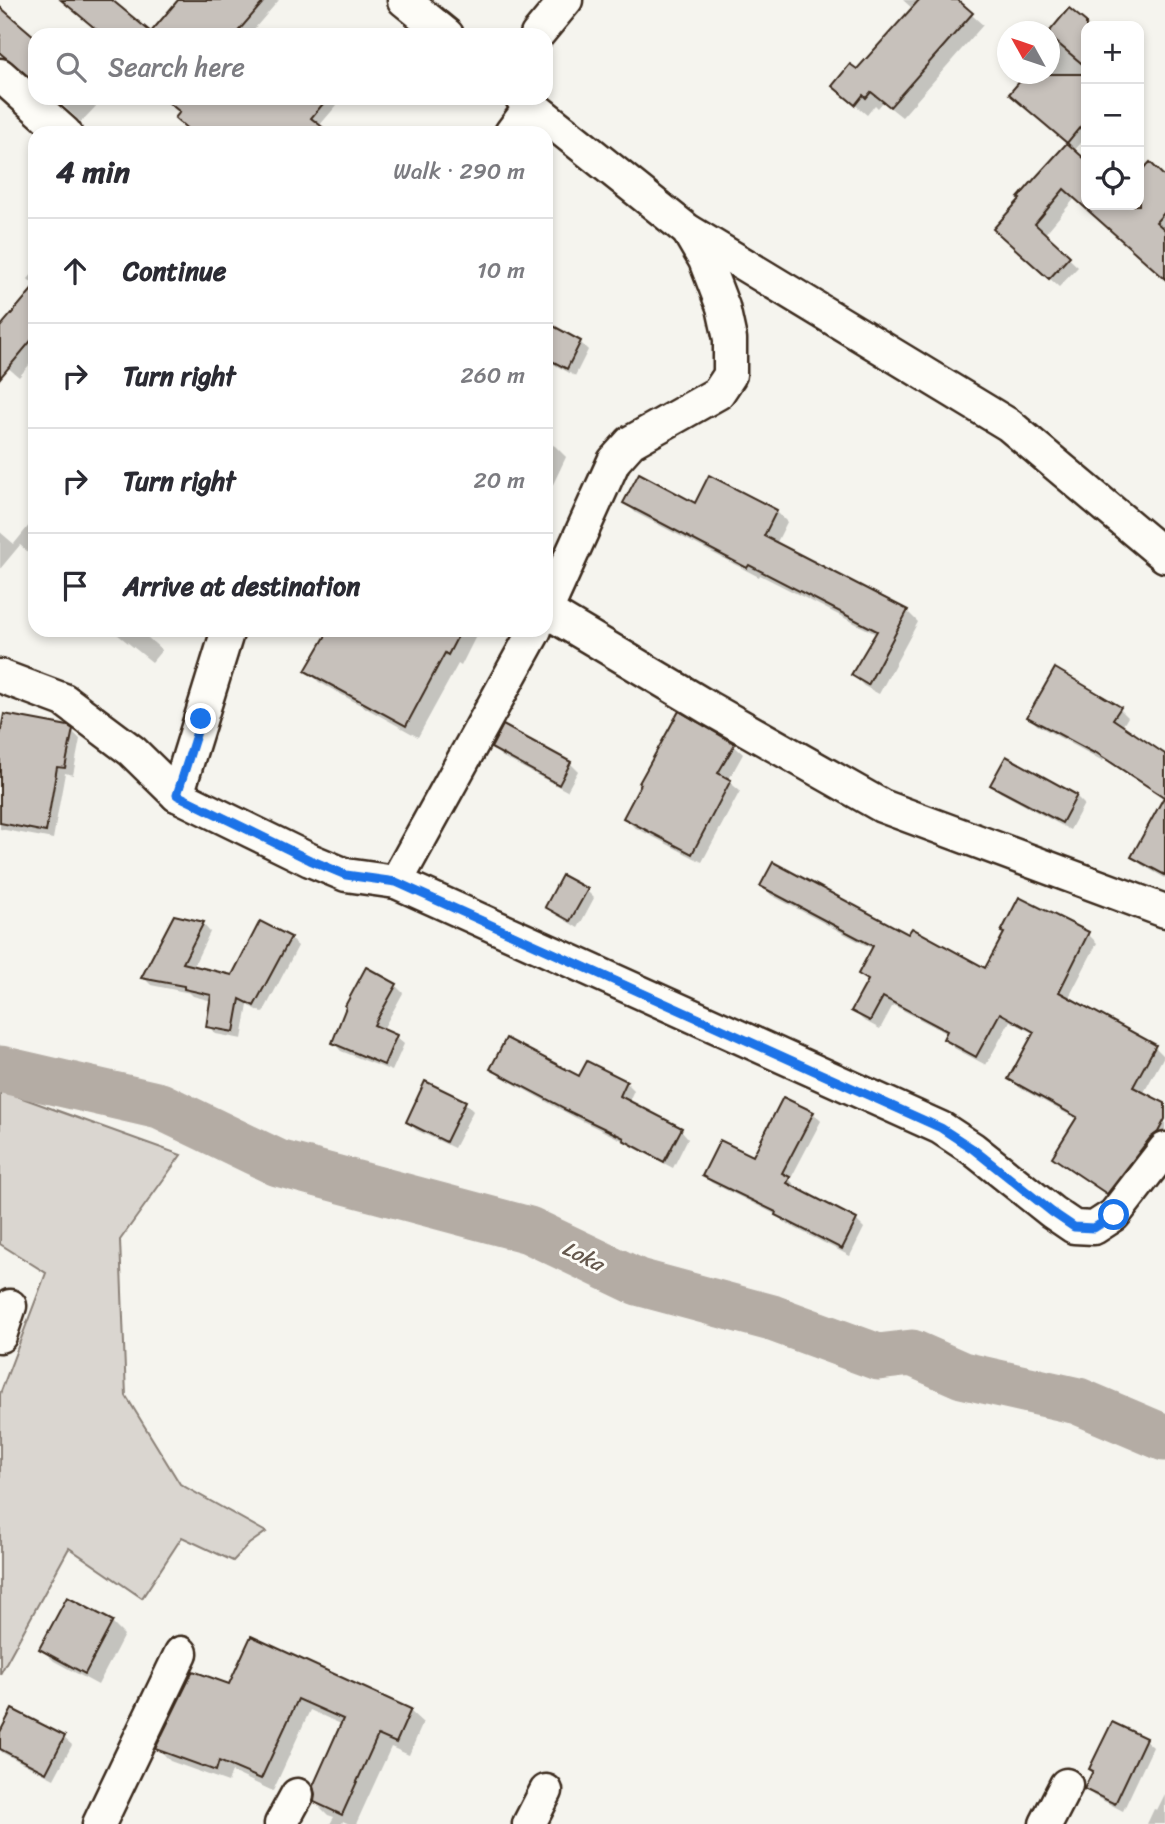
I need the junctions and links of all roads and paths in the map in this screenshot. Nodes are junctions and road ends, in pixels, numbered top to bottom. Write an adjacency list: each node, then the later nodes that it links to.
1 (404, 0): 3 (street)
2 (566, 0): 4 (street)
3 (438, 28)
4 (543, 28)
5 (0, 75): 6 (street)
6 (28, 100)
7 (34, 105): 10 (street)
8 (525, 105): 11 (street)
9 (531, 105): 12 (street)
10 (57, 126)
11 (515, 126)
12 (687, 230): 13 (street); 14 (street)
13 (1165, 556)
14 (553, 596)
15 (553, 615): 21 (street)
16 (226, 637): 19 (street)
17 (532, 637): 20 (street)
18 (0, 676): 19 (street)
19 (177, 795): 20 (street)
20 (396, 882): 22 (street)
21 (1165, 911)
22 (1165, 1149)
23 (10, 1306): 24 (street)
24 (0, 1336)
25 (181, 1653): 29 (street)
26 (1066, 1785): 32 (street)
27 (546, 1791): 31 (street)
28 (297, 1796): 30 (street)
29 (99, 1824)
30 (281, 1824)
31 (529, 1824)
32 (1045, 1824)

